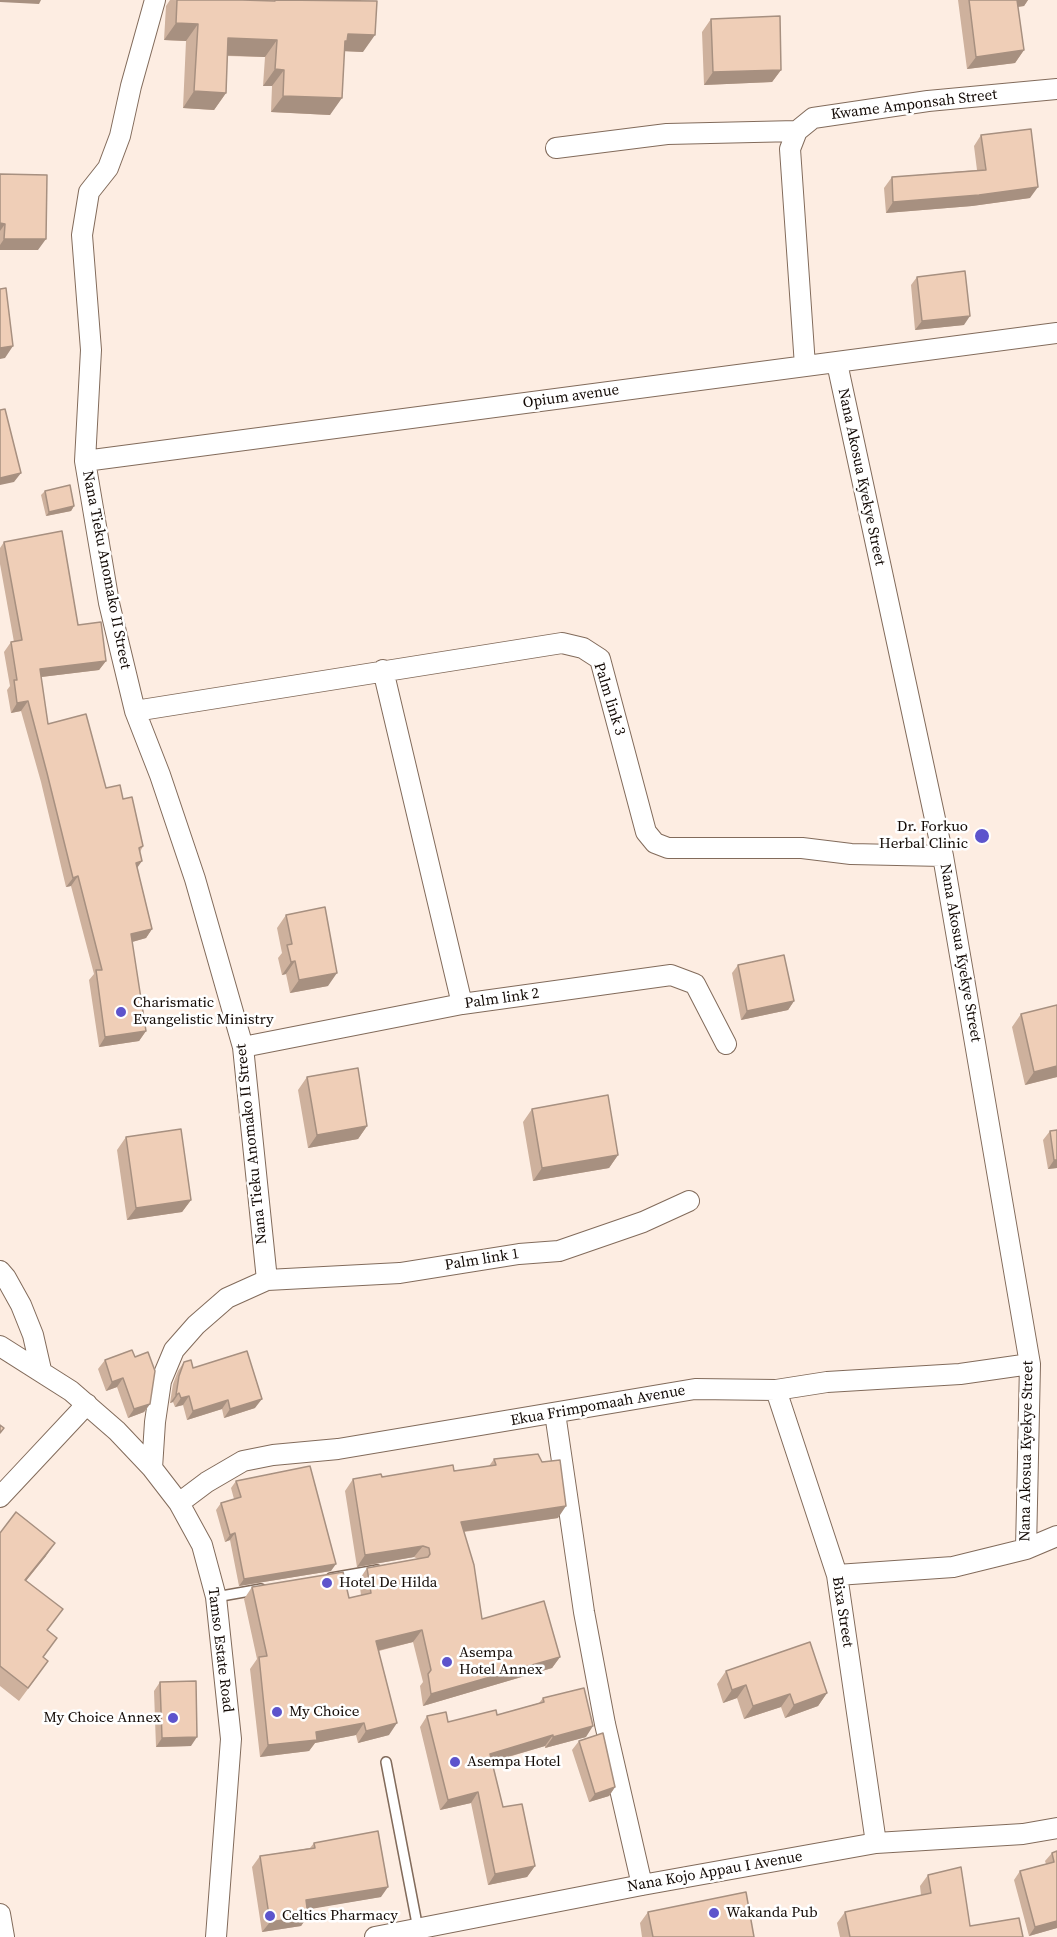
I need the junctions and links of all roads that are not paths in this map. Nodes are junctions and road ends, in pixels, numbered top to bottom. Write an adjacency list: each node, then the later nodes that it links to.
1 (156, 0): 8 (street, Nana Tieku Anomako II Street)
2 (1057, 89): 3 (street, Kwame Amponsah Street)
3 (797, 131): 4 (street); 7 (street)
4 (556, 148)
5 (1057, 333): 6 (street, Opium avenue)
6 (837, 363): 7 (street, Opium avenue); 11 (street, Nana Akosua Kyekye Street)
7 (805, 366): 8 (street, Opium avenue)
8 (85, 461): 10 (street, Nana Tieku Anomako II Street)
9 (383, 670): 10 (street, Palm link 3); 11 (street, Palm link 3); 12 (street)
10 (135, 711): 14 (street, Nana Tieku Anomako II Street)
11 (943, 856): 19 (street, Nana Akosua Kyekye Street)
12 (462, 1004): 13 (street, Palm link 2); 14 (street, Palm link 2)
13 (726, 1044)
14 (243, 1047): 17 (street, Nana Tieku Anomako II Street)
15 (688, 1201): 17 (street, Palm link 1)
16 (0, 1271): 20 (street)
17 (267, 1280): 24 (street)
18 (0, 1346): 20 (street, Tamso Estate Road)
19 (1030, 1364): 21 (street, Ekua Frimpomaah Avenue); 28 (street, Nana Akosua Kyekye Street)
20 (41, 1370): 22 (street, Tamso Estate Road)
21 (776, 1390): 23 (street, Ekua Frimpomaah Avenue); 30 (street, Bixa Street)
22 (87, 1404): 24 (street, Tamso Estate Road); 25 (street)
23 (555, 1413): 26 (street, Ekua Frimpomaah Avenue); 37 (street)
24 (152, 1468): 26 (street, Tamso Estate Road)
25 (0, 1497)
26 (179, 1503): 33 (street, Tamso Estate Road)
27 (1057, 1536): 28 (street)
28 (1026, 1549): 30 (street)
29 (392, 1568): 31 (lane)
30 (837, 1575): 36 (street, Bixa Street)
31 (322, 1579)
32 (275, 1587): 33 (lane)
33 (216, 1597): 41 (street, Tamso Estate Road)
34 (386, 1762): 39 (lane)
35 (1057, 1828): 36 (street, Nana Kojo Appau I Avenue)
36 (876, 1843): 37 (street, Nana Kojo Appau I Avenue)
37 (642, 1885): 39 (street, Nana Kojo Appau I Avenue)
38 (0, 1914): 40 (street)
39 (418, 1929): 42 (street, Nana Kojo Appau I Avenue)
40 (4, 1937)
41 (216, 1937)
42 (375, 1937)

